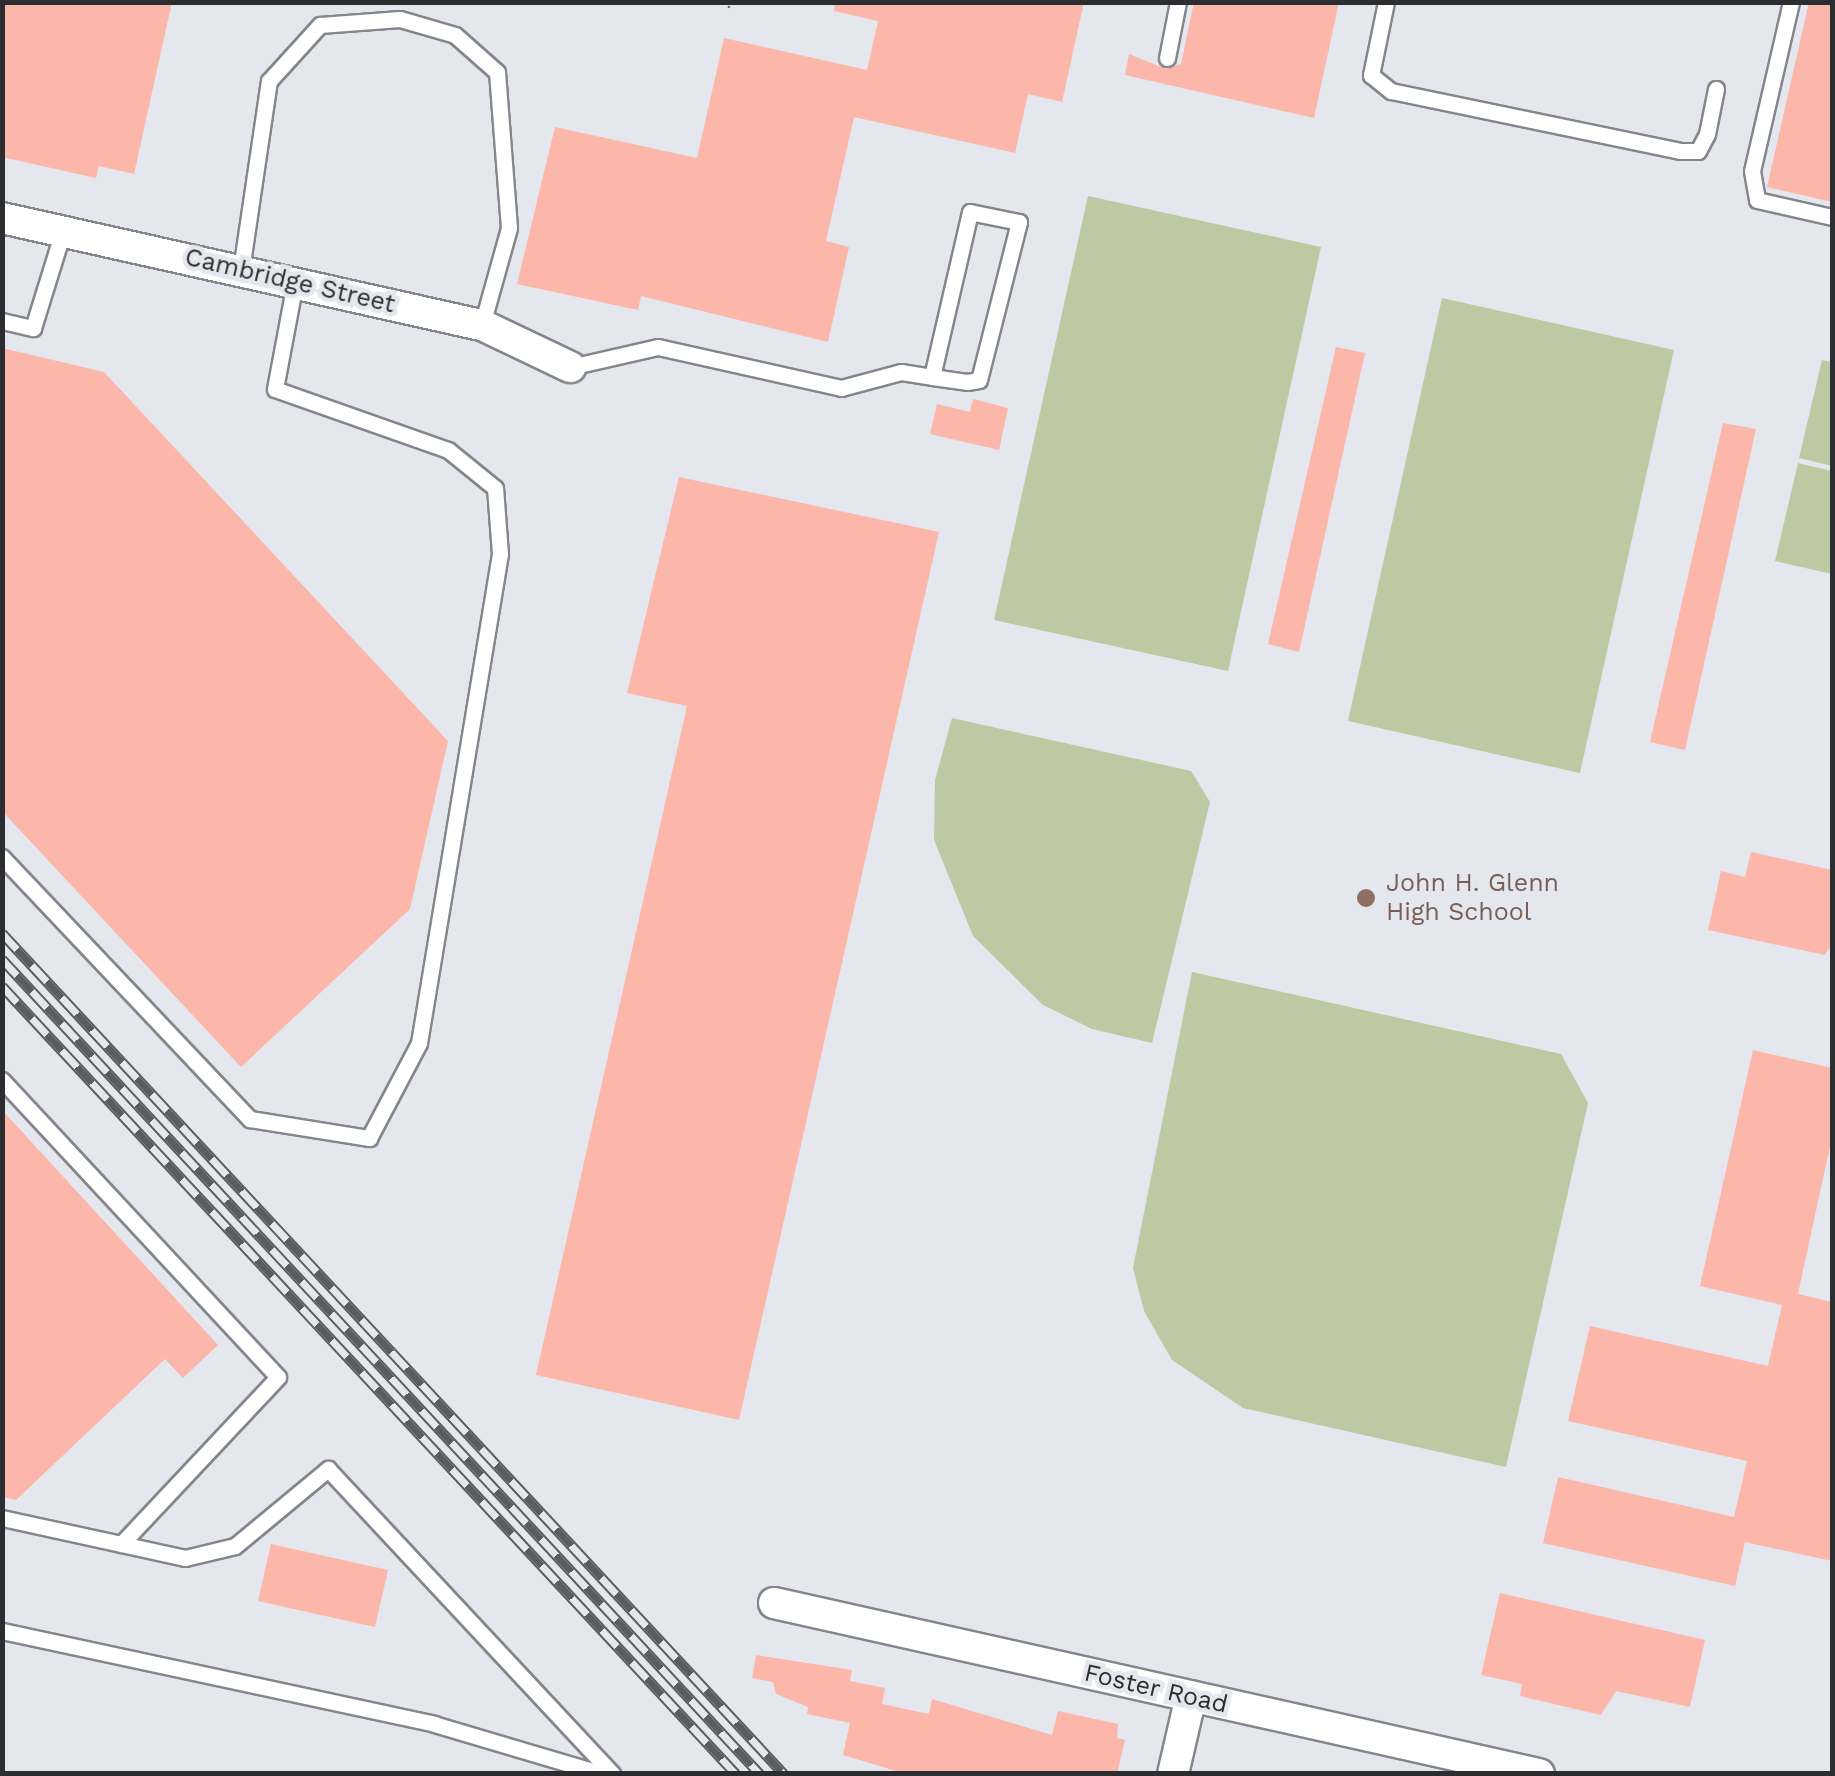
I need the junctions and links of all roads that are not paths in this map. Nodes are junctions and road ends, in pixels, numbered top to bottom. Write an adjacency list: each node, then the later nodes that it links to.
1 (1178, 2): 4 (lane)
2 (1386, 2): 5 (lane)
3 (1791, 2): 6 (lane)
4 (1166, 58)
5 (1716, 89)
6 (1832, 217)
7 (2, 218): 8 (street, Cambridge Street)
8 (63, 231): 9 (street, Cambridge Street); 11 (lane)
9 (240, 270): 10 (street, Cambridge Street); 12 (lane)
10 (295, 282): 12 (street, Cambridge Street); 15 (lane)
11 (2, 321)
12 (482, 324): 13 (street, Cambridge Street)
13 (570, 367): 14 (lane)
14 (932, 376): 14 (lane)
15 (2, 857)
16 (2, 1080): 18 (lane)
17 (2, 1518): 18 (lane)
18 (121, 1544): 24 (lane)
19 (774, 1603): 21 (street, Foster Road)
20 (2, 1631): 23 (lane)
21 (1190, 1696): 22 (street, Foster Road); 25 (street)
22 (1489, 1768): 26 (street, Foster Road)
23 (604, 1774)
24 (612, 1774)
25 (1174, 1774)
26 (1538, 1774)

